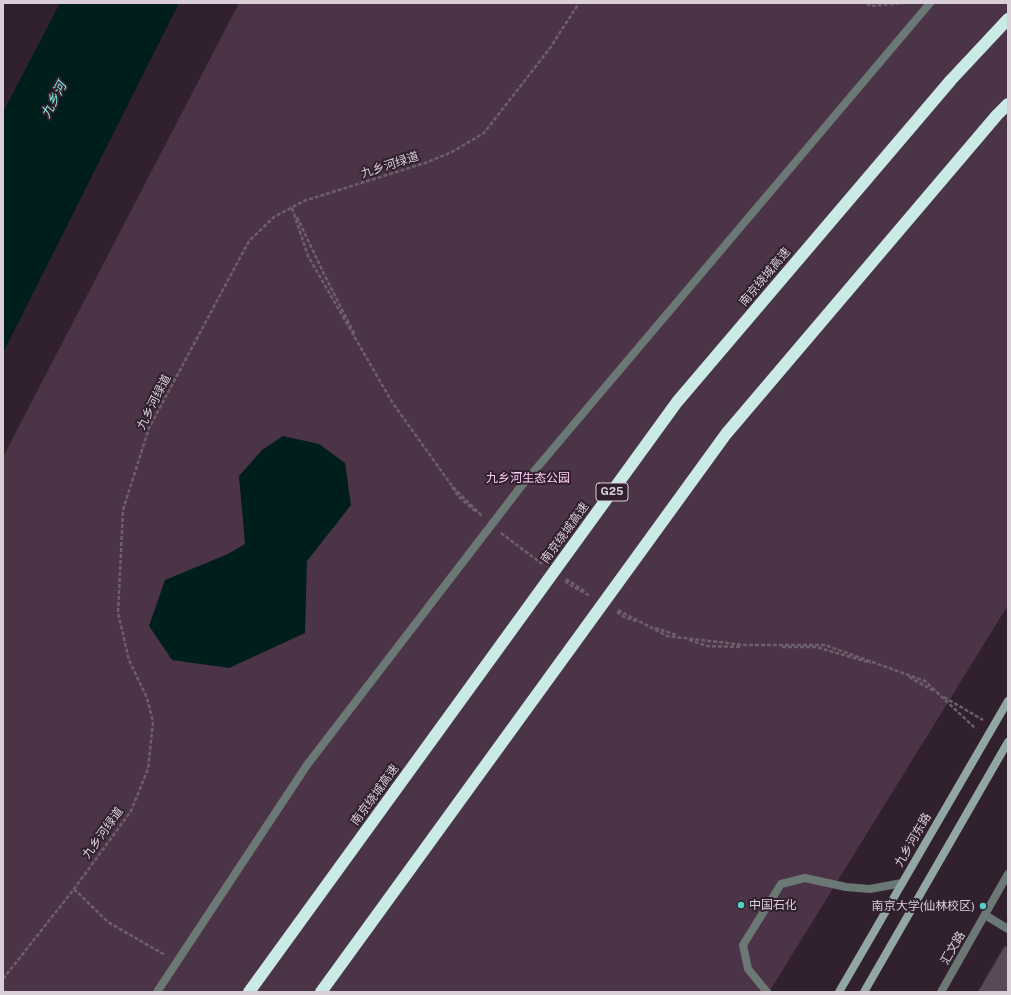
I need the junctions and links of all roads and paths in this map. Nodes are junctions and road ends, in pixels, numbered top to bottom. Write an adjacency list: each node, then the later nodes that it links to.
1 (580, 3): 11 (path, 九乡河绿道)
2 (867, 3): 3 (path)
3 (905, 3)
4 (930, 3): 14 (street)
5 (1008, 19): 17 (highway, 南京绕城高速 / G25, bridge)
6 (1008, 104): 18 (highway, bridge)
7 (1008, 701): 10 (main road, 九乡河东路)
8 (1008, 742): 21 (main road)
9 (1008, 874): 12 (street, 汇文路)
10 (902, 883): 19 (street); 20 (main road, 九乡河东路)
11 (74, 889): 14 (path); 15 (path, 九乡河绿道)
12 (985, 915): 13 (street); 22 (street, 汇文路)
13 (1008, 929)
14 (177, 962): 16 (street)
15 (3, 979)
16 (157, 992)
17 (249, 992)
18 (321, 992)
19 (767, 992)
20 (839, 992)
21 (864, 992)
22 (942, 992)

